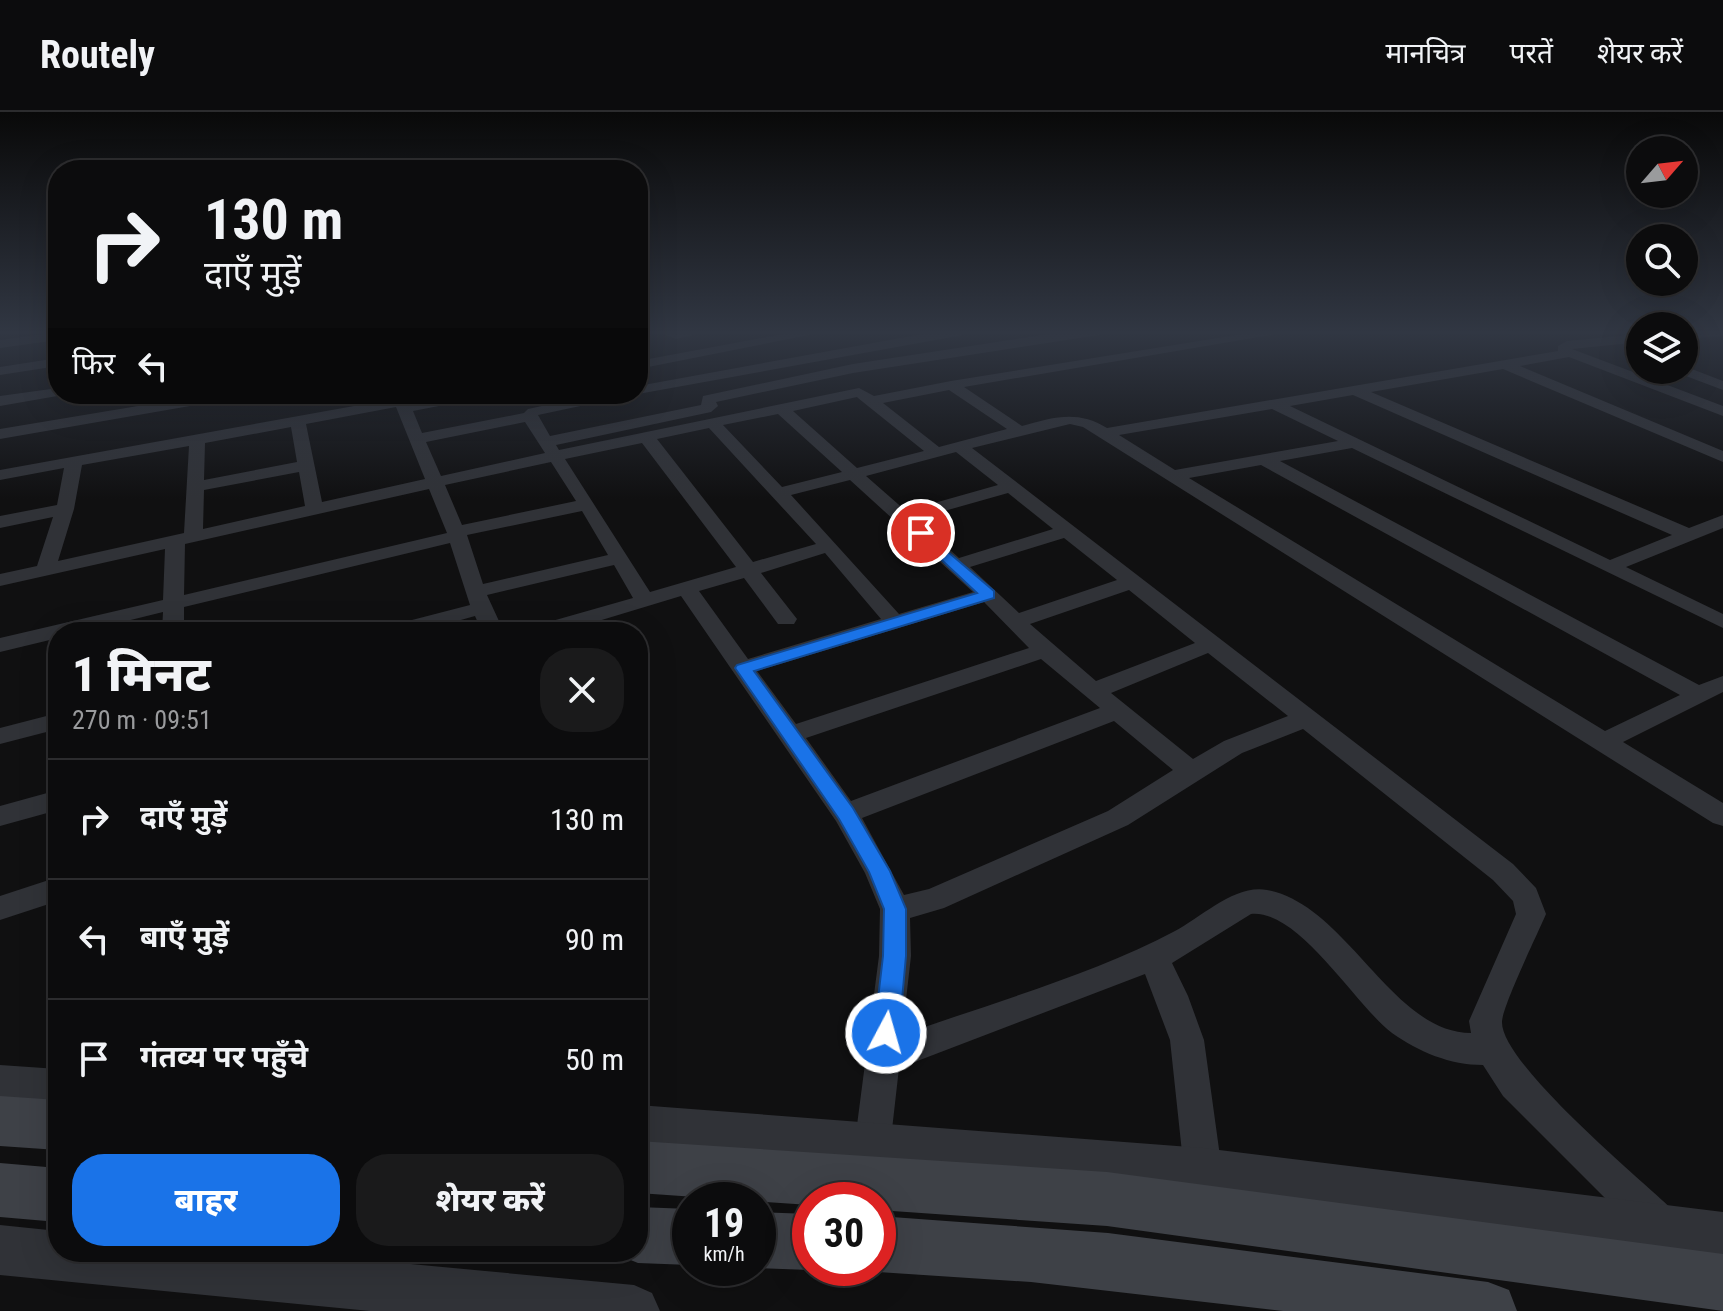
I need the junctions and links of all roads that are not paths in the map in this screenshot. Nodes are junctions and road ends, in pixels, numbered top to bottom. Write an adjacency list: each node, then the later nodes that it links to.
1 (766, 387): 30 (street)
2 (853, 387): 10 (street)
3 (937, 387): 10 (street)
4 (954, 387): 23 (street)
5 (1372, 387): 8 (street)
6 (1558, 387): 32 (street)
7 (1660, 387): 18 (street)
8 (1355, 390): 16 (street); 51 (street)
9 (48, 394): 11 (street)
10 (866, 397): 17 (street); 31 (street)
11 (0, 401)
12 (177, 404): 25 (street)
13 (386, 404): 21 (street)
14 (402, 404): 28 (street)
15 (571, 404): 20 (street)
16 (1274, 404): 24 (street); 29 (street)
17 (783, 410): 22 (street); 36 (street)
18 (1723, 411)
19 (251, 412): 21 (street); 27 (street)
20 (529, 417): 28 (street); 30 (street)
21 (298, 421): 35 (street)
22 (714, 425): 26 (street); 42 (street)
23 (1020, 431): 24 (street); 31 (street)
24 (1106, 433): 38 (street)
25 (0, 434)
26 (647, 438): 30 (street); 57 (street)
27 (197, 439): 34 (street); 40 (street)
28 (418, 439): 39 (street)
29 (1355, 443): 33 (street); 56 (street)
30 (550, 449): 39 (street); 43 (street)
31 (949, 450): 36 (street); 41 (street)
32 (1723, 457)
33 (1263, 459): 38 (street); 82 (street)
34 (74, 462): 37 (street); 44 (street)
35 (307, 465): 40 (street); 45 (street)
36 (856, 473): 42 (street); 46 (street)
37 (0, 475)
38 (1174, 475): 88 (street)
39 (436, 484): 45 (street); 50 (street)
40 (194, 487): 52 (street)
41 (1011, 487): 46 (street); 49 (street)
42 (778, 493): 53 (street)
43 (587, 504): 50 (street); 54 (street)
44 (65, 509): 48 (street); 58 (street)
45 (315, 511): 52 (street)
46 (904, 517): 55 (street)
47 (1723, 521): 51 (street)
48 (0, 522)
49 (1068, 531): 55 (street); 60 (street)
50 (456, 534): 63 (street); 65 (street)
51 (1688, 535): 56 (street)
52 (184, 540): 58 (street); 65 (street)
53 (829, 546): 57 (street); 73 (street)
54 (620, 558): 63 (street); 64 (street)
55 (956, 565): 62 (street)
56 (1610, 567): 74 (street)
57 (747, 569): 61 (street); 66 (street)
58 (45, 572): 59 (street)
59 (0, 580)
60 (1135, 581): 67 (street); 76 (street)
61 (686, 588): 64 (street); 79 (street)
62 (988, 594): 67 (street); 73 (street)
63 (479, 600): 70 (street); 71 (street)
64 (645, 601): 72 (street)
65 (173, 604): 68 (street); 69 (street)
66 (786, 619)
67 (1017, 621): 78 (street)
68 (97, 622)
69 (173, 622)
70 (420, 622)
71 (489, 622)
72 (573, 622)
73 (895, 622): 79 (street)
74 (1723, 622)
75 (48, 634): 77 (street)
76 (1214, 643): 81 (street); 84 (street)
77 (0, 645)
78 (1044, 650): 81 (street); 86 (street)
79 (743, 668): 86 (street)
80 (1723, 683): 82 (street)
81 (1093, 691): 83 (street)
82 (1699, 695): 88 (street)
83 (1116, 711): 89 (street); 91 (street)
84 (1309, 717): 89 (street); 98 (street)
85 (48, 724): 87 (street)
86 (790, 735): 91 (street)
87 (0, 736)
88 (1603, 742): 93 (street)
89 (1191, 771): 96 (street)
90 (48, 803): 92 (street)
91 (846, 814): 96 (street)
92 (0, 816)
93 (1723, 816)
94 (48, 892): 95 (street)
95 (0, 908)
96 (895, 909): 99 (street)
97 (1153, 958): 98 (street); 99 (street); 107 (street)
98 (1492, 1049): 110 (street)
99 (883, 1058): 105 (street)
100 (0, 1086): 101 (street)
101 (48, 1089)
102 (0, 1121): 103 (main road)
103 (48, 1124)
104 (648, 1129): 105 (street)
105 (871, 1164): 106 (main road); 107 (street); 118 (main road)
106 (648, 1167)
107 (1203, 1171): 110 (street)
108 (0, 1190): 109 (main road)
109 (48, 1194)
110 (1663, 1228): 113 (street)
111 (648, 1235): 112 (main road)
112 (672, 1236)
113 (1723, 1237)
114 (896, 1245): 120 (main road)
115 (0, 1250): 116 (street)
116 (48, 1255)
117 (125, 1262): 119 (street)
118 (1723, 1283)
119 (634, 1311)
120 (1488, 1311)

